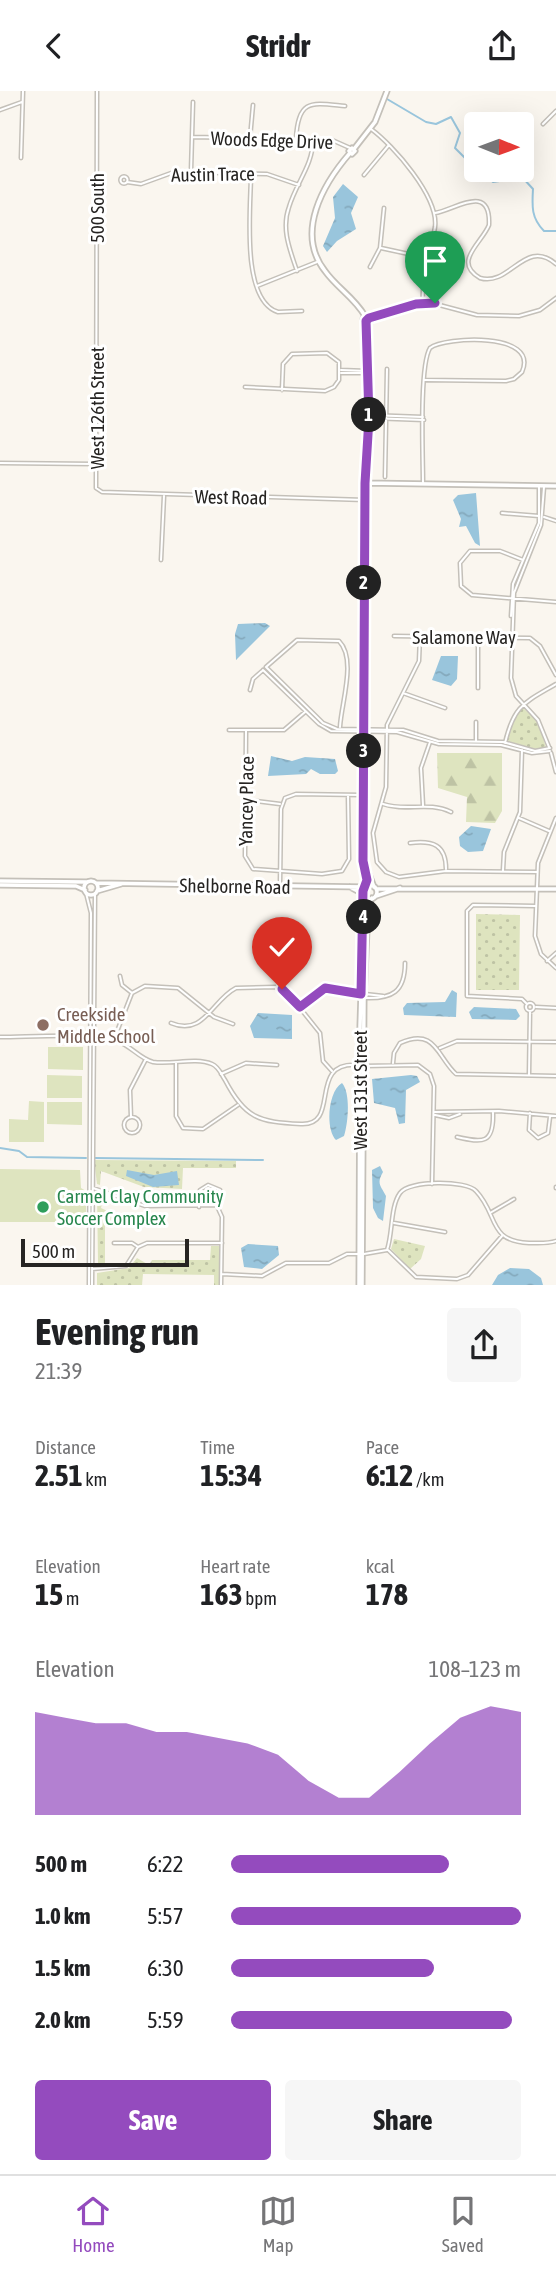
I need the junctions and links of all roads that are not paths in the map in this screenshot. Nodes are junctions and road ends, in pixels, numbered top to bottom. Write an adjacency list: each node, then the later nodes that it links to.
1 (23, 91): 4 (street)
2 (97, 91): 37 (street, 500 South)
3 (387, 91): 11 (street)
4 (23, 102): 8 (street); 18 (street)
5 (193, 102): 12 (street)
6 (253, 105): 13 (street)
7 (345, 106): 14 (street)
8 (0, 110)
9 (556, 111): 10 (street)
10 (543, 124)
11 (371, 129): 16 (street); 17 (street)
12 (192, 137): 13 (street, Woods Edge Drive); 19 (street)
13 (250, 138): 14 (street, Woods Edge Drive)
14 (296, 139): 15 (street, Woods Edge Drive)
15 (313, 139): 17 (street, Woods Edge Drive); 23 (street)
16 (390, 144): 21 (street); 25 (street)
17 (351, 150): 28 (street)
18 (21, 158)
19 (191, 172): 20 (street, Austin Trace); 22 (street, Austin Trace)
20 (251, 173): 23 (street, Austin Trace); 32 (street)
21 (364, 175)
22 (127, 182)
23 (299, 185): 31 (street)
24 (384, 208): 26 (street)
25 (435, 213): 27 (street); 29 (street)
26 (380, 248): 27 (street); 30 (street)
27 (428, 258): 34 (street)
28 (318, 262): 31 (street); 36 (street)
29 (556, 264)
30 (370, 267)
31 (297, 271): 32 (street)
32 (256, 286): 35 (street)
33 (556, 298): 34 (street)
34 (424, 302): 36 (street)
35 (302, 311)
36 (367, 318): 40 (street)
37 (97, 325): 48 (street, West 126th Street)
38 (387, 369): 45 (street)
39 (340, 372): 40 (street); 43 (street); 43 (street)
40 (368, 372): 44 (street)
41 (425, 380): 41 (street); 46 (street)
42 (245, 387): 43 (street)
43 (282, 390)
44 (369, 417): 45 (street); 50 (street)
45 (387, 417): 46 (street); 49 (street)
46 (424, 418): 51 (street)
47 (0, 463): 48 (street)
48 (97, 464): 54 (street, West 126th Street)
49 (386, 477)
50 (365, 483): 51 (street); 56 (street)
51 (423, 484): 52 (street)
52 (542, 486): 53 (street); 58 (street)
53 (556, 486)
54 (98, 491): 55 (street, West Road)
55 (164, 495): 56 (street, West Road); 60 (street)
56 (365, 500): 80 (street)
57 (502, 513): 58 (street)
58 (541, 517): 59 (street); 61 (street)
59 (556, 521)
60 (161, 559)
61 (524, 560): 62 (street); 62 (street)
62 (512, 600): 63 (street); 67 (street)
63 (556, 602)
64 (394, 636): 65 (street, Salamone Way)
65 (420, 636): 66 (street, Salamone Way); 73 (street)
66 (478, 637): 67 (street, Salamone Way); 71 (street)
67 (511, 637): 69 (street, Salamone Way); 74 (street)
68 (265, 668): 72 (street); 76 (street); 79 (street)
69 (556, 675)
70 (556, 684): 74 (street)
71 (478, 688)
72 (250, 690)
73 (402, 693): 75 (street); 81 (street)
74 (523, 704): 85 (street); 87 (street)
75 (445, 708)
76 (307, 710): 79 (street); 82 (street)
77 (476, 722): 84 (street)
78 (229, 730): 82 (street)
79 (340, 730): 80 (street)
80 (364, 730): 81 (street); 90 (street)
81 (387, 730): 83 (street); 93 (street)
82 (246, 731): 91 (street, Yancey Place)
83 (430, 741): 84 (street); 94 (street)
84 (476, 743): 85 (street)
85 (505, 744): 86 (street)
86 (523, 749): 87 (street); 96 (street)
87 (550, 750): 88 (street)
88 (556, 772)
89 (348, 795): 90 (street); 92 (street); 101 (street)
90 (363, 795): 100 (street)
91 (246, 800): 92 (street); 101 (street, Yancey Place)
92 (281, 804): 101 (street)
93 (382, 804): 94 (street); 102 (street)
94 (423, 806): 95 (street)
95 (452, 812)
96 (519, 817): 98 (street); 103 (street)
97 (556, 818): 98 (street)
98 (550, 831): 104 (street)
99 (410, 843): 102 (street)
100 (363, 859): 111 (street); 112 (street)
101 (281, 871): 109 (street)
102 (446, 871): 103 (street)
103 (503, 871): 104 (street)
104 (537, 872): 114 (street)
105 (87, 882): 106 (street); 107 (street, Shelborne Road); 116 (street)
106 (0, 883): 116 (street)
107 (96, 883): 108 (street, Shelborne Road); 117 (street)
108 (121, 884): 109 (street, Shelborne Road); 117 (street, Shelborne Road)
109 (280, 886): 110 (street, Shelborne Road)
110 (349, 887): 111 (street, Shelborne Road); 118 (street, Shelborne Road)
111 (365, 887): 112 (street, Shelborne Road); 118 (street, West 131st Street)
112 (375, 888): 113 (street); 119 (street, West 131st Street)
113 (400, 888): 114 (street); 119 (street)
114 (537, 889): 115 (street); 120 (street)
115 (556, 889)
116 (86, 891): 117 (street, Shelborne Road); 137 (street)
117 (96, 892): 137 (street)
118 (364, 895): 119 (street, Shelborne Road); 127 (street, West 131st Street)
119 (372, 898): 127 (street, West 131st Street)
120 (535, 906): 122 (street); 128 (street)
121 (556, 953): 122 (street)
122 (547, 961): 124 (street)
123 (405, 963): 127 (street)
124 (556, 968)
125 (120, 976): 126 (street)
126 (132, 993): 133 (street); 138 (street)
127 (362, 996): 129 (street); 146 (street, West 131st Street)
128 (527, 1004): 130 (street); 132 (street)
129 (300, 1007): 133 (street); 147 (street)
130 (534, 1007): 131 (street); 132 (street)
131 (556, 1008)
132 (530, 1011): 139 (street)
133 (210, 1014): 134 (street); 135 (street)
134 (171, 1023)
135 (233, 1024)
136 (0, 1037): 137 (street)
137 (92, 1038): 138 (street); 161 (street)
138 (113, 1040): 142 (street)
139 (529, 1042): 140 (street); 141 (street); 149 (street)
140 (556, 1042)
141 (440, 1049): 145 (street); 149 (street)
142 (146, 1059): 143 (street); 158 (street)
143 (176, 1062): 148 (street); 151 (street)
144 (277, 1065): 148 (street)
145 (393, 1065): 146 (street); 153 (street)
146 (362, 1066): 147 (street); 175 (street, West 131st Street)
147 (333, 1071): 151 (street)
148 (221, 1074): 151 (street)
149 (529, 1076): 150 (street)
150 (556, 1076)
151 (239, 1105)
152 (493, 1111): 154 (street); 155 (street); 159 (street)
153 (433, 1113): 154 (street); 154 (street); 160 (street)
154 (461, 1113)
155 (530, 1113): 156 (street); 156 (street)
156 (550, 1116): 157 (street)
157 (556, 1116)
158 (131, 1117): 158 (street)
159 (457, 1137)
160 (432, 1184): 165 (street); 166 (street)
161 (91, 1188): 164 (street); 176 (street); 178 (street)
162 (514, 1199): 165 (street)
163 (217, 1205): 164 (street); 164 (street); 171 (street)
164 (199, 1207)
165 (489, 1213): 168 (street)
166 (393, 1223): 167 (street); 174 (street)
167 (445, 1232)
168 (502, 1236): 169 (street); 174 (street)
169 (554, 1241): 173 (street)
170 (114, 1243): 172 (street)
171 (222, 1243): 172 (street); 177 (street)
172 (138, 1247): 176 (street)
173 (555, 1247)
174 (387, 1250): 175 (street)
175 (361, 1254): 177 (street); 180 (street, West 131st Street)
176 (92, 1268): 178 (street)
177 (222, 1274): 179 (street)
178 (91, 1285)
179 (221, 1285)
180 (361, 1285)

